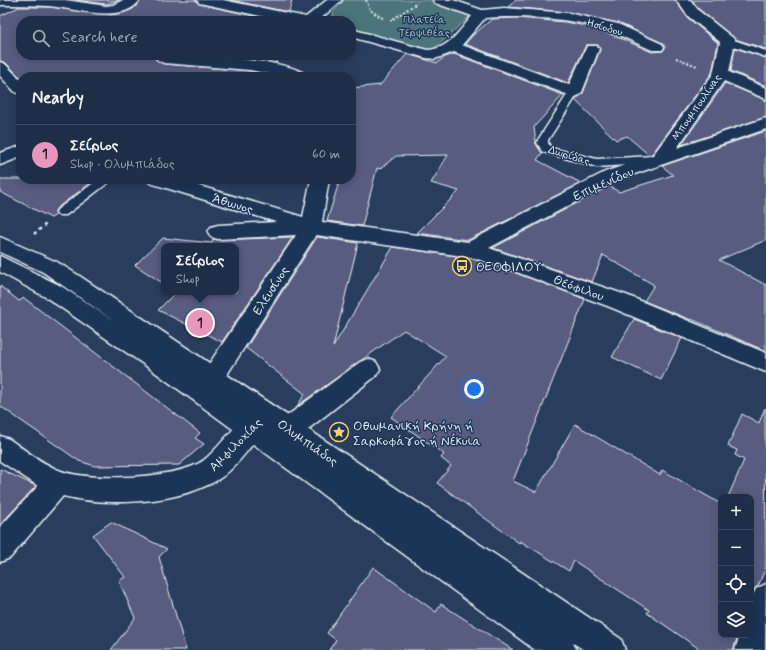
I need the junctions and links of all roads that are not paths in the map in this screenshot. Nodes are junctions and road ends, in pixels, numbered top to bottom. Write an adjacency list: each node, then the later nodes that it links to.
1 (133, 0): 5 (street)
2 (204, 0): 9 (street)
3 (440, 0): 7 (street)
4 (683, 0): 12 (street)
5 (0, 1)
6 (328, 1): 10 (street)
7 (464, 3): 8 (street)
8 (481, 14): 13 (street); 14 (street, Ησίοδου)
9 (280, 16)
10 (314, 16)
11 (356, 34): 13 (street)
12 (728, 41): 16 (lane); 22 (street, Μπουμπουλίνας)
13 (452, 46): 24 (street)
14 (656, 47)
15 (592, 49): 24 (street, Δωρίδας)
16 (766, 54)
17 (185, 60): 20 (street)
18 (282, 60): 20 (street)
19 (0, 67): 23 (street)
20 (277, 70): 21 (street)
21 (284, 72)
22 (721, 74): 25 (street); 29 (street, Μπουμπουλίνας)
23 (16, 84)
24 (574, 92): 29 (lane, Δωρίδας)
25 (766, 94)
26 (766, 122): 29 (street, Επιμενίδου)
27 (16, 153): 28 (street)
28 (0, 159)
29 (660, 160): 36 (street, Επιμενίδου)
30 (100, 184): 33 (lane)
31 (172, 184): 34 (street, Άθωνος)
32 (319, 184): 34 (street, Ελευσίνος)
33 (62, 212)
34 (311, 226): 35 (street, Θεόφιλου); 36 (street, Θεόφιλου); 40 (street, Ελευσίνος)
35 (218, 232)
36 (470, 250): 38 (street, Θεόφιλου)
37 (4, 252): 40 (street, Ολυμπιάδος)
38 (766, 363)
39 (368, 369): 42 (street)
40 (206, 384): 41 (street, Ολυμπιάδος)
41 (258, 420): 42 (street, Ολυμπιάδος); 44 (street, Αμφιλοχίας); 47 (street, Ολυμπιάδος)
42 (289, 429): 48 (street, Ολυμπιάδος)
43 (0, 447): 44 (street, Αμφιλοχίας)
44 (58, 483): 45 (street)
45 (0, 548)
46 (766, 599): 49 (street)
47 (561, 650)
48 (610, 650)
49 (750, 650)

